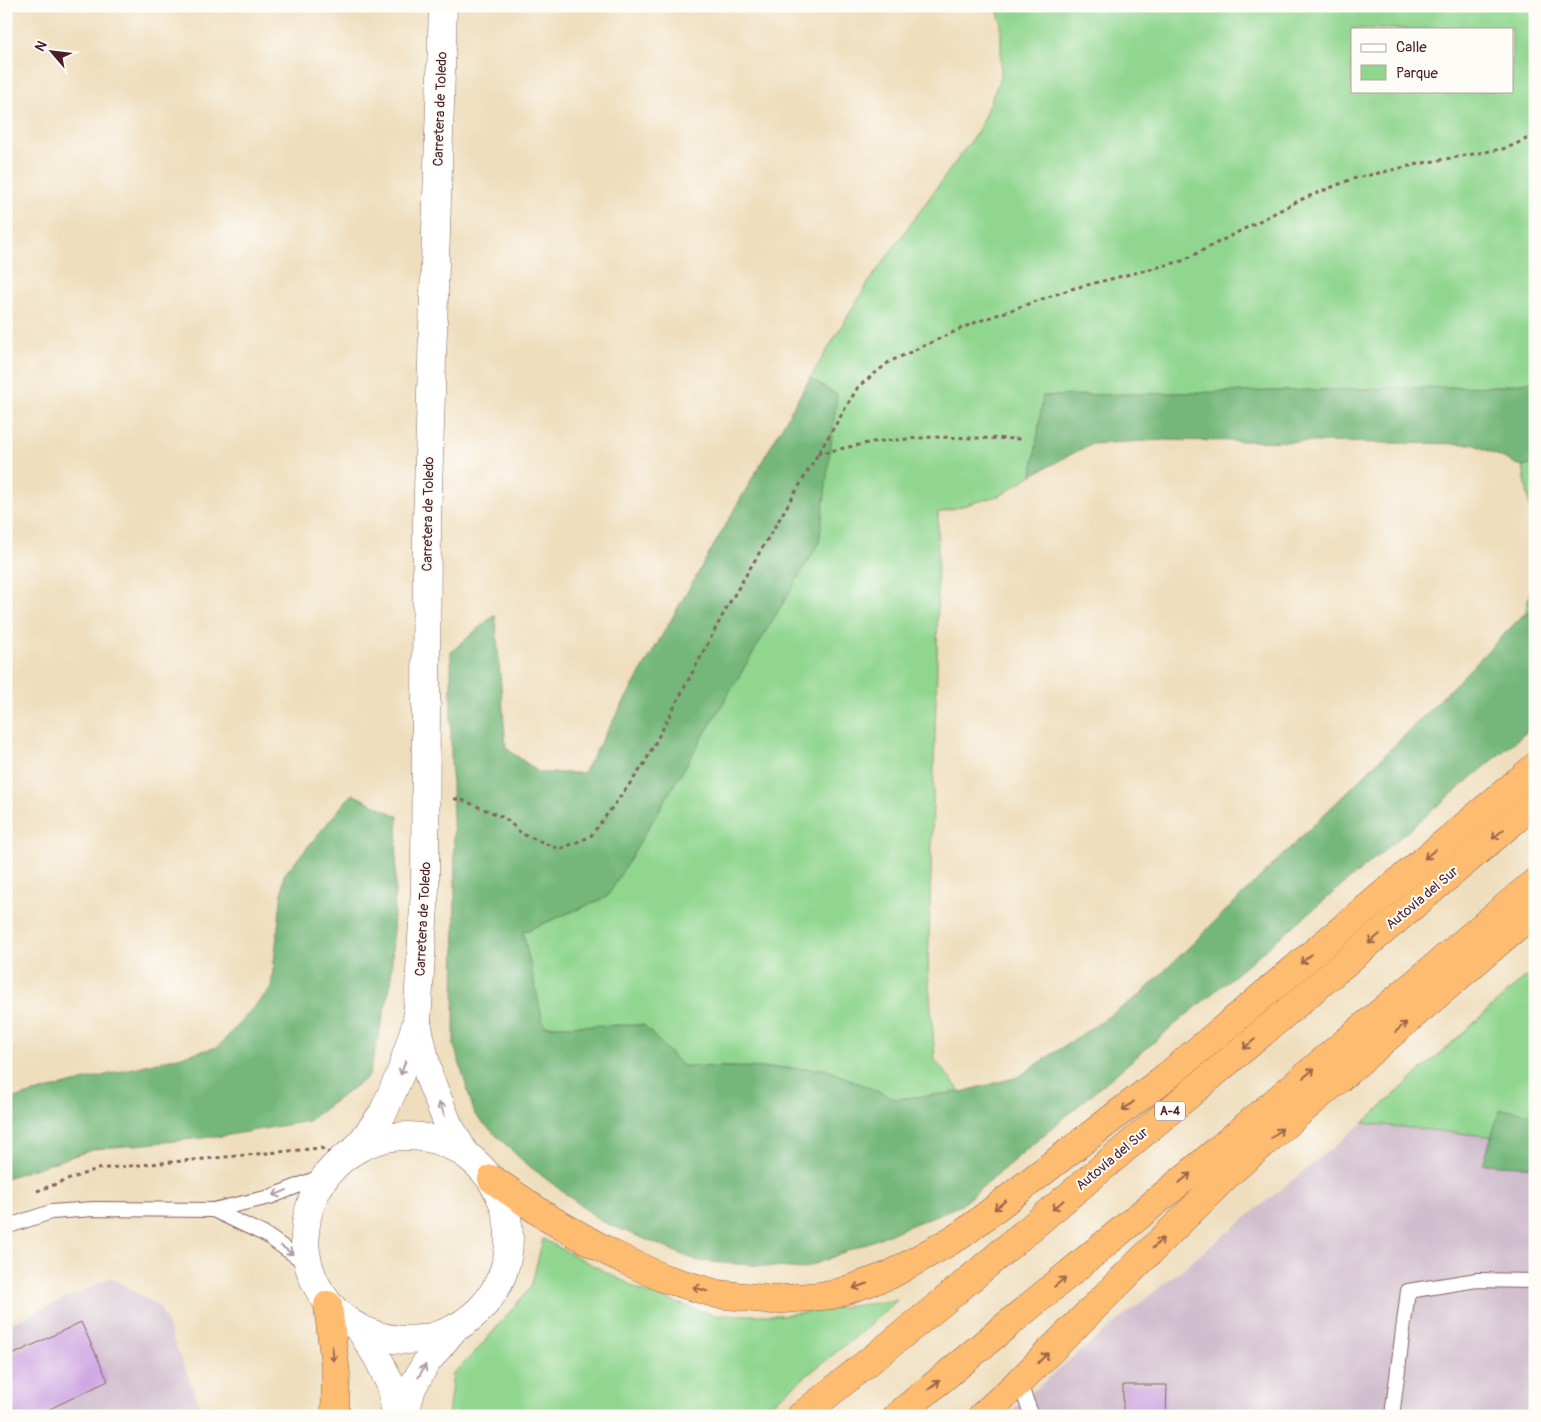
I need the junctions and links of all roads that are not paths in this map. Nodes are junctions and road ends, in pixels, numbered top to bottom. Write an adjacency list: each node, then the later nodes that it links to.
1 (443, 6): 6 (street, Carretera de Toledo)
2 (1535, 767): 9 (highway, one-way to 9)
3 (1535, 803): 21 (highway, Autovía del Sur / A-4, one-way to 21)
4 (1535, 882): 22 (highway, one-way to 4)
5 (1535, 911): 17 (highway, one-way to 5)
6 (417, 1021): 7 (street, Carretera de Toledo, one-way to 6); 8 (street, Carretera de Toledo, one-way to 8)
7 (464, 1152): 8 (street); 9 (street)
8 (341, 1161): 10 (lane, one-way to 10); 12 (street, Carretera de Toledo)
9 (492, 1179): 15 (street)
10 (213, 1210): 11 (lane); 12 (lane, one-way to 12)
11 (6, 1227)
12 (307, 1264): 14 (street, Carretera de Toledo)
13 (1535, 1281): 25 (lane)
14 (328, 1305): 16 (street, Carretera de Toledo); 18 (highway, one-way to 18)
15 (453, 1330): 16 (street); 20 (street, one-way to 15)
16 (361, 1331): 19 (street)
17 (1020, 1382): 23 (highway); 24 (lane)
18 (335, 1416)
19 (396, 1416)
20 (404, 1416)
21 (802, 1416)
22 (896, 1416)
23 (982, 1416)
24 (1032, 1416)
25 (1392, 1416)

